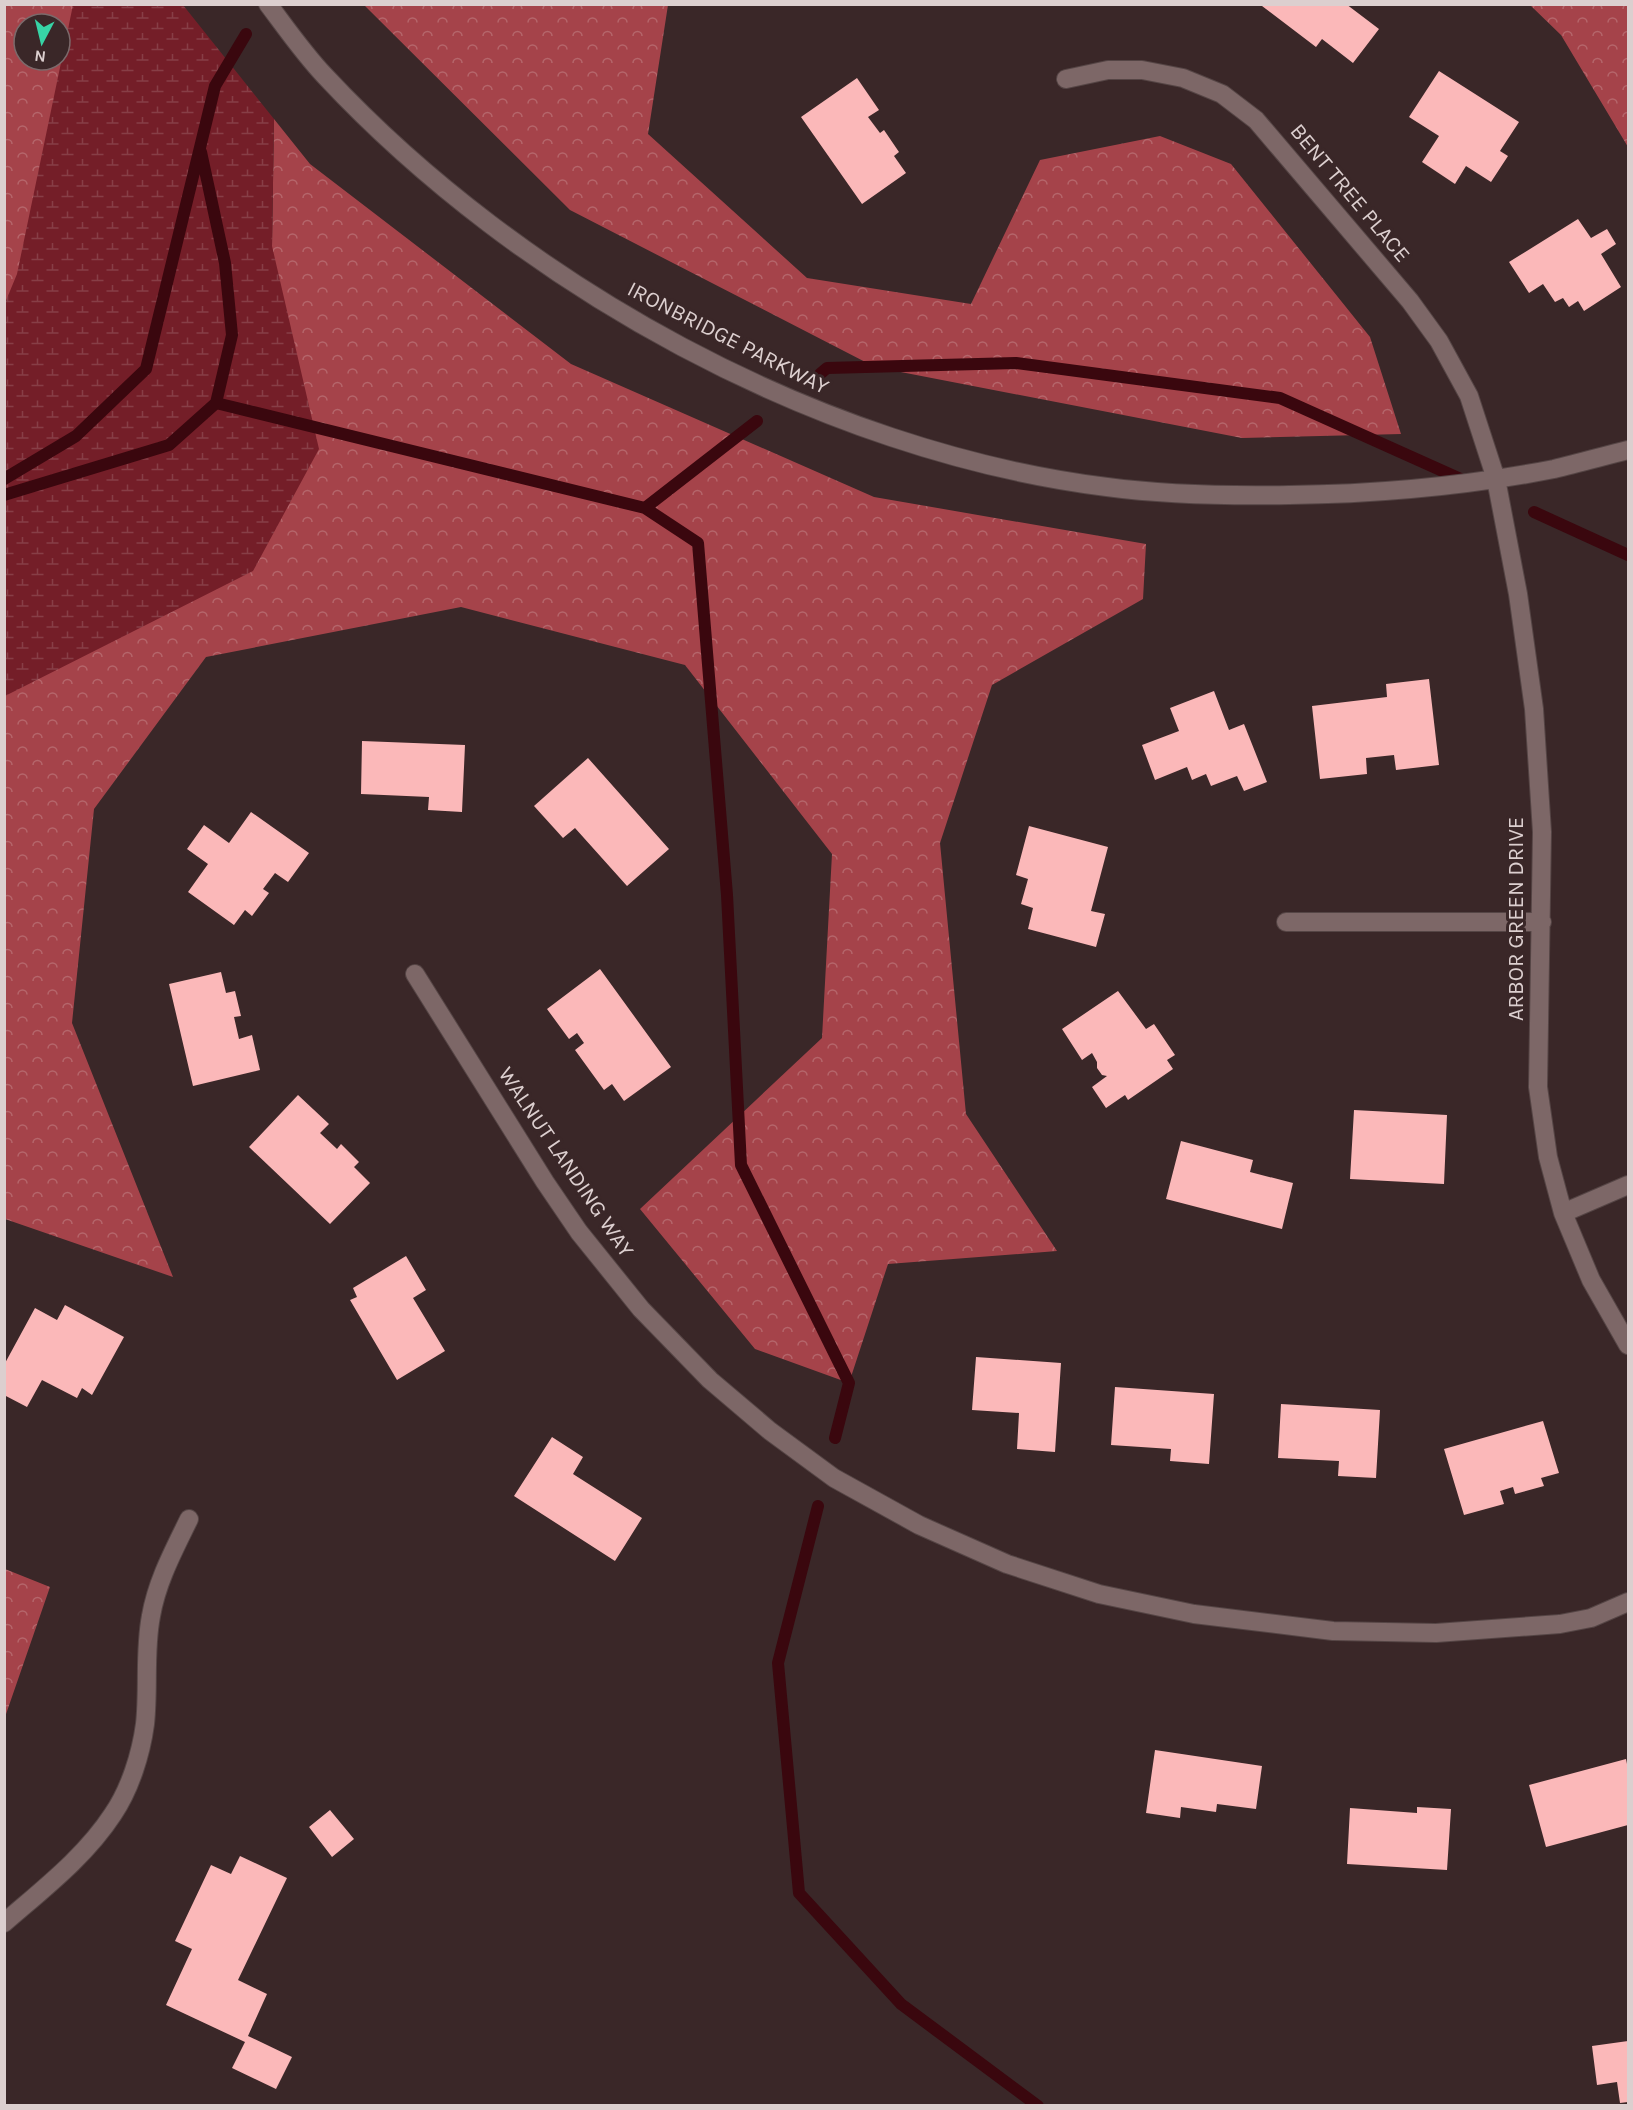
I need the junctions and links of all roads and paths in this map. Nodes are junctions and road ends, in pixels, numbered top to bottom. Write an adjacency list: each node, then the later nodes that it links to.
1 (268, 4): 4 (street, IRONBRIDGE PARKWAY)
2 (1066, 79): 4 (street, BENT TREE PLACE)
3 (1629, 450): 4 (street, IRONBRIDGE PARKWAY)
4 (1496, 479): 6 (street, ARBOR GREEN DRIVE)
5 (1286, 922): 6 (street)
6 (1542, 922): 9 (street, ARBOR GREEN DRIVE)
7 (415, 974): 12 (street, WALNUT LANDING WAY)
8 (1629, 1185): 9 (street)
9 (1563, 1213): 10 (street, ARBOR GREEN DRIVE)
10 (1629, 1345)
11 (189, 1519): 13 (street)
12 (1629, 1602)
13 (4, 1923)

